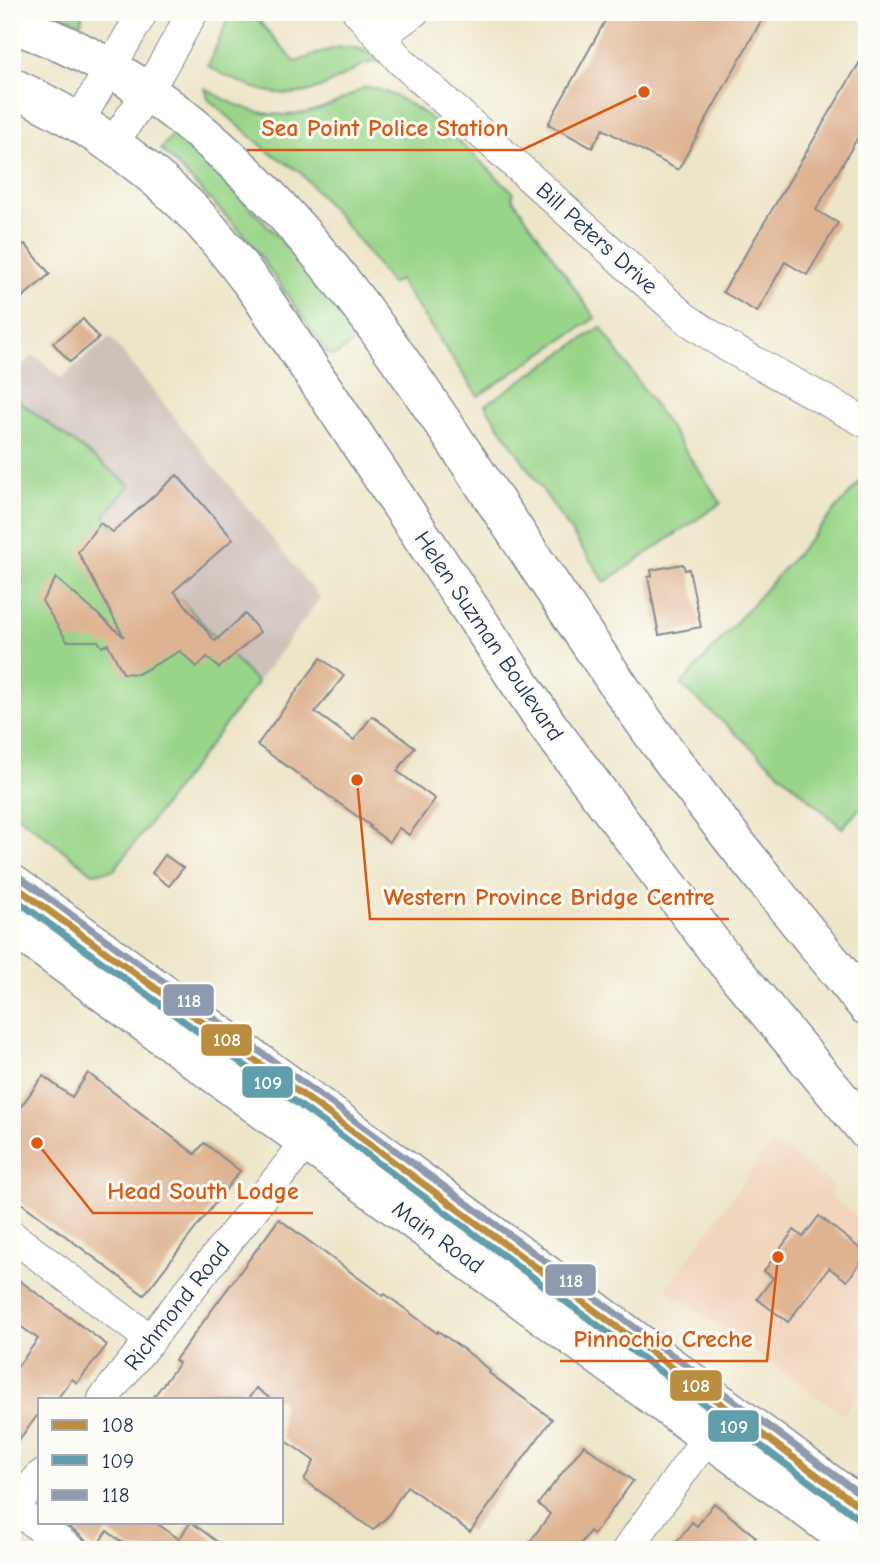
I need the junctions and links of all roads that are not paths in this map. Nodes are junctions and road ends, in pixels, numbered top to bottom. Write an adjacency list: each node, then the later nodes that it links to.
1 (143, 12): 7 (street)
2 (193, 12): 9 (street)
3 (358, 12): 6 (street, Bill Peters Drive)
4 (414, 12): 6 (street)
5 (12, 24): 7 (main road)
6 (380, 36): 12 (street, Bill Peters Drive)
7 (110, 67): 9 (main road); 10 (street)
8 (12, 87): 10 (main road, Helen Suzman Boulevard)
9 (148, 91): 11 (street); 13 (main road)
10 (79, 121): 11 (main road, Helen Suzman Boulevard)
11 (112, 145): 19 (main road, Helen Suzman Boulevard)
12 (867, 423)
13 (730, 837): 16 (main road); 17 (main road)
14 (12, 884): 18 (main road, Main Road)
15 (12, 925): 18 (main road, Main Road)
16 (867, 979)
17 (867, 1006)
18 (318, 1127): 21 (street, Richmond Road); 23 (main road, Main Road)
19 (867, 1131)
20 (12, 1236): 21 (street)
21 (151, 1340): 22 (street, Richmond Road)
22 (104, 1398)
23 (718, 1422): 26 (main road, Main Road); 28 (street); 29 (main road, Main Road)
24 (38, 1478): 25 (street)
25 (13, 1507): 27 (street)
26 (867, 1512)
27 (71, 1550)
28 (627, 1550)
29 (863, 1550)

